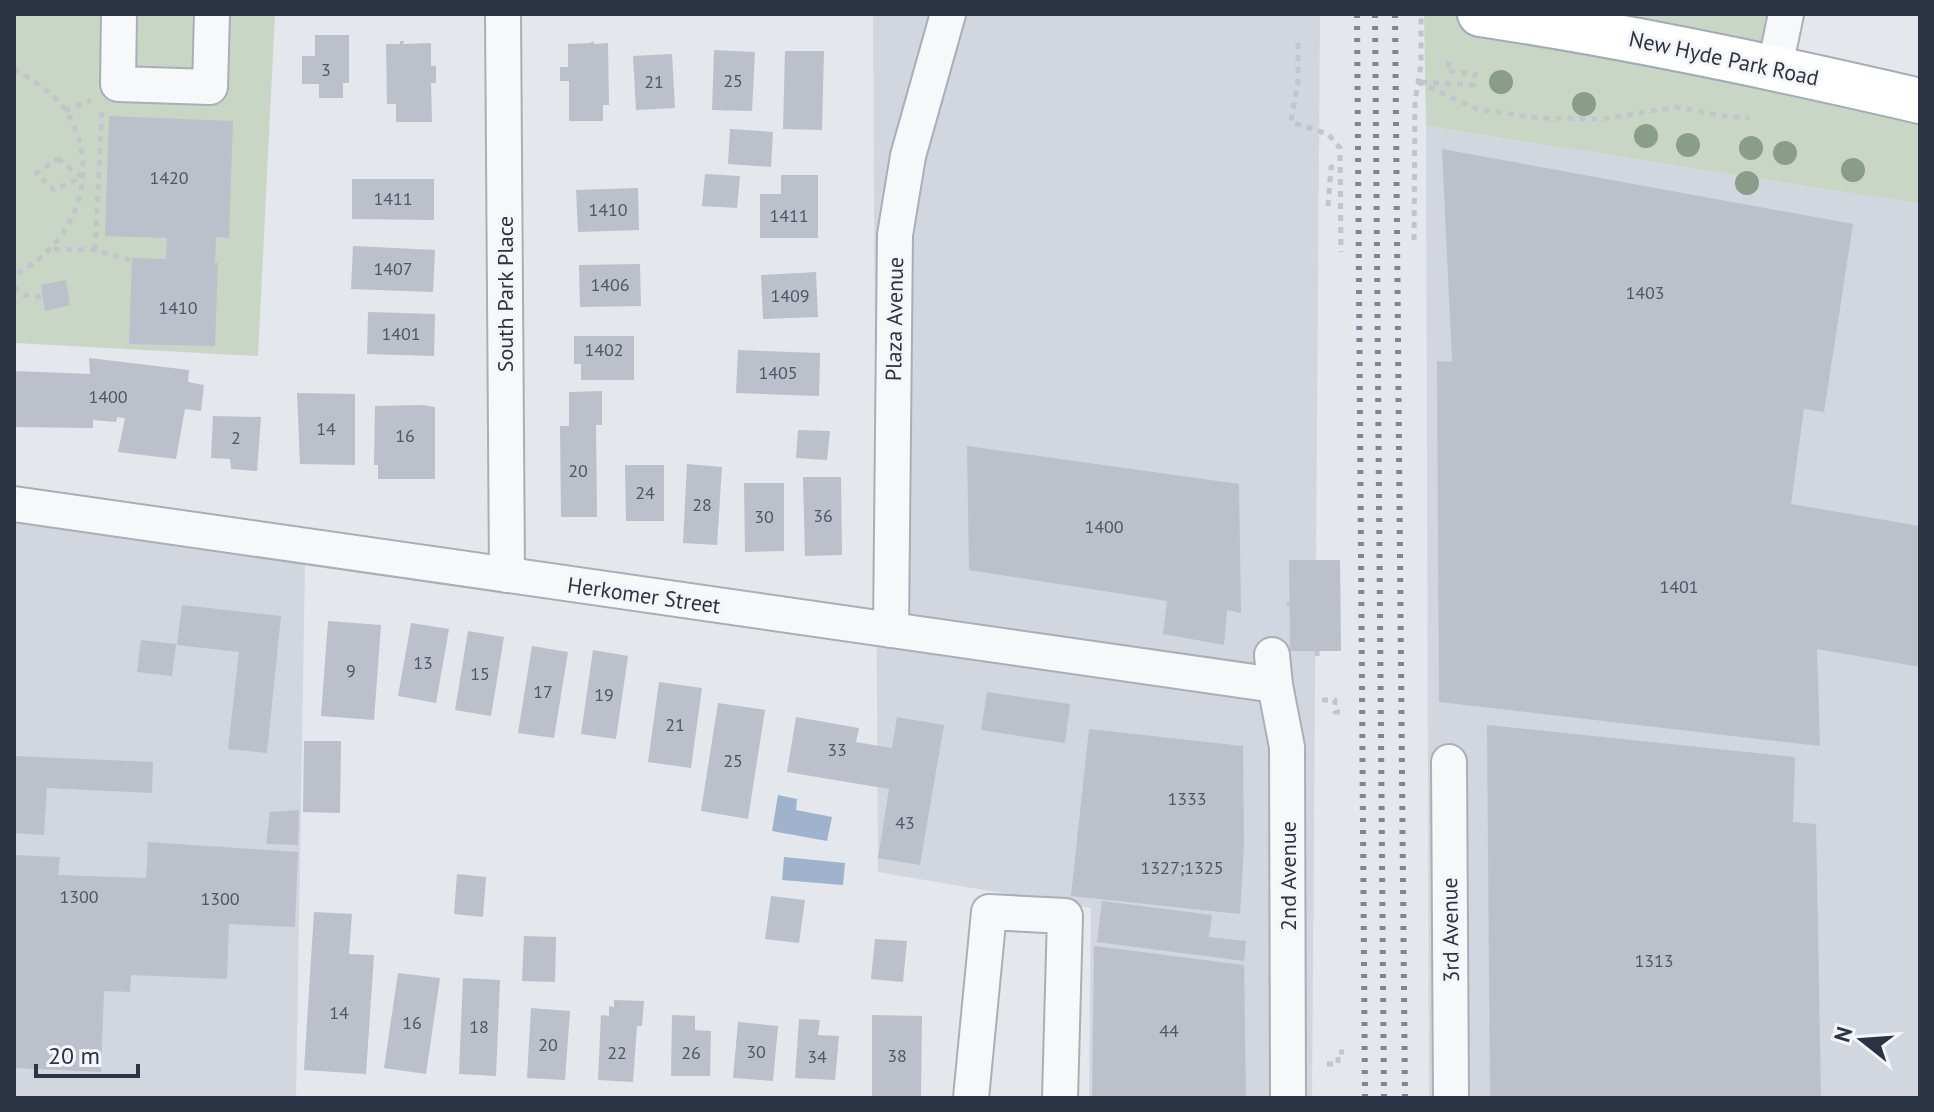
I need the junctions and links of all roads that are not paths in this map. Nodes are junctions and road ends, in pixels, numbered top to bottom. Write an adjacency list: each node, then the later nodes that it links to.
1 (119, 14): 2 (street)
2 (212, 14)
3 (503, 14): 10 (street, South Park Place)
4 (948, 14): 11 (street, Plaza Avenue)
5 (1480, 14): 7 (main road, New Hyde Park Road)
6 (1786, 14): 7 (street)
7 (1775, 67): 8 (main road, New Hyde Park Road)
8 (1920, 101)
9 (14, 504): 10 (street, Herkomer Street)
10 (507, 575): 11 (street, Herkomer Street)
11 (891, 630): 12 (street, Herkomer Street)
12 (1273, 670): 16 (street, 2nd Avenue)
13 (1449, 762): 17 (street, 3rd Avenue)
14 (971, 1098): 15 (street)
15 (1060, 1098)
16 (1288, 1098)
17 (1451, 1098)

